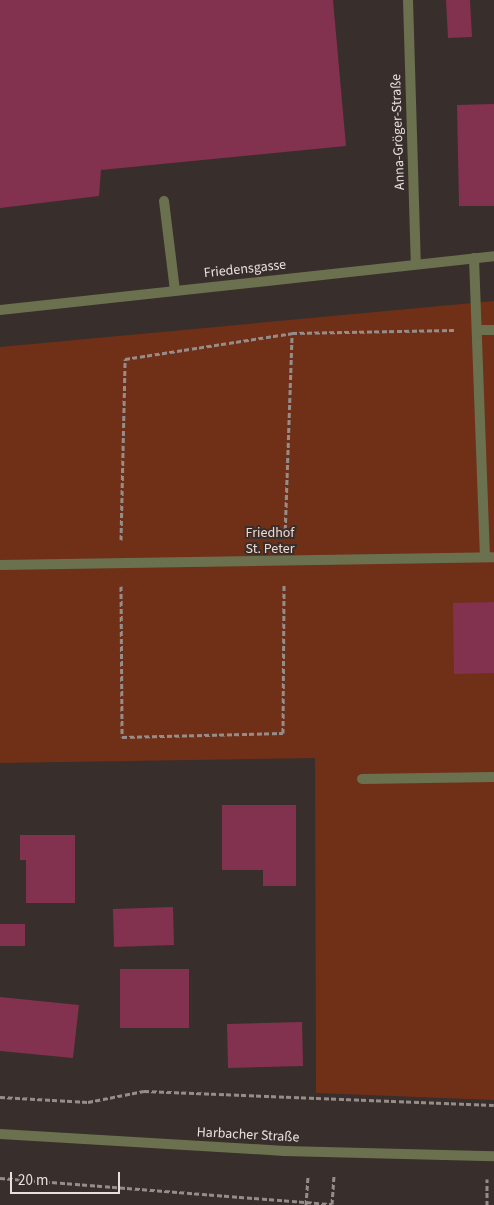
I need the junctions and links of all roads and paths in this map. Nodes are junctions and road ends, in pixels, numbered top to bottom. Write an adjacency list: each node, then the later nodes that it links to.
1 (408, 0): 5 (street, Anna-Gröger-Straße)
2 (164, 201): 6 (street)
3 (494, 256): 4 (street, Friedensgasse)
4 (474, 258): 5 (street, Friedensgasse); 8 (street)
5 (416, 263): 6 (street, Friedensgasse)
6 (175, 290): 7 (street, Friedensgasse)
7 (0, 310)
8 (477, 330): 9 (street); 10 (path); 11 (street)
9 (494, 330)
10 (292, 334): 12 (path); 13 (path)
11 (489, 557): 12 (street)
12 (284, 560): 13 (street); 13 (path)
13 (121, 563): 14 (street)
14 (0, 565)
15 (494, 777): 16 (street)
16 (362, 779)
17 (0, 1097): 18 (path)
18 (494, 1105)
19 (0, 1134): 20 (street, Harbacher Straße)
20 (494, 1156)
21 (344, 1171): 23 (path)
22 (478, 1177): 24 (path)
23 (0, 1178)
24 (494, 1178)

